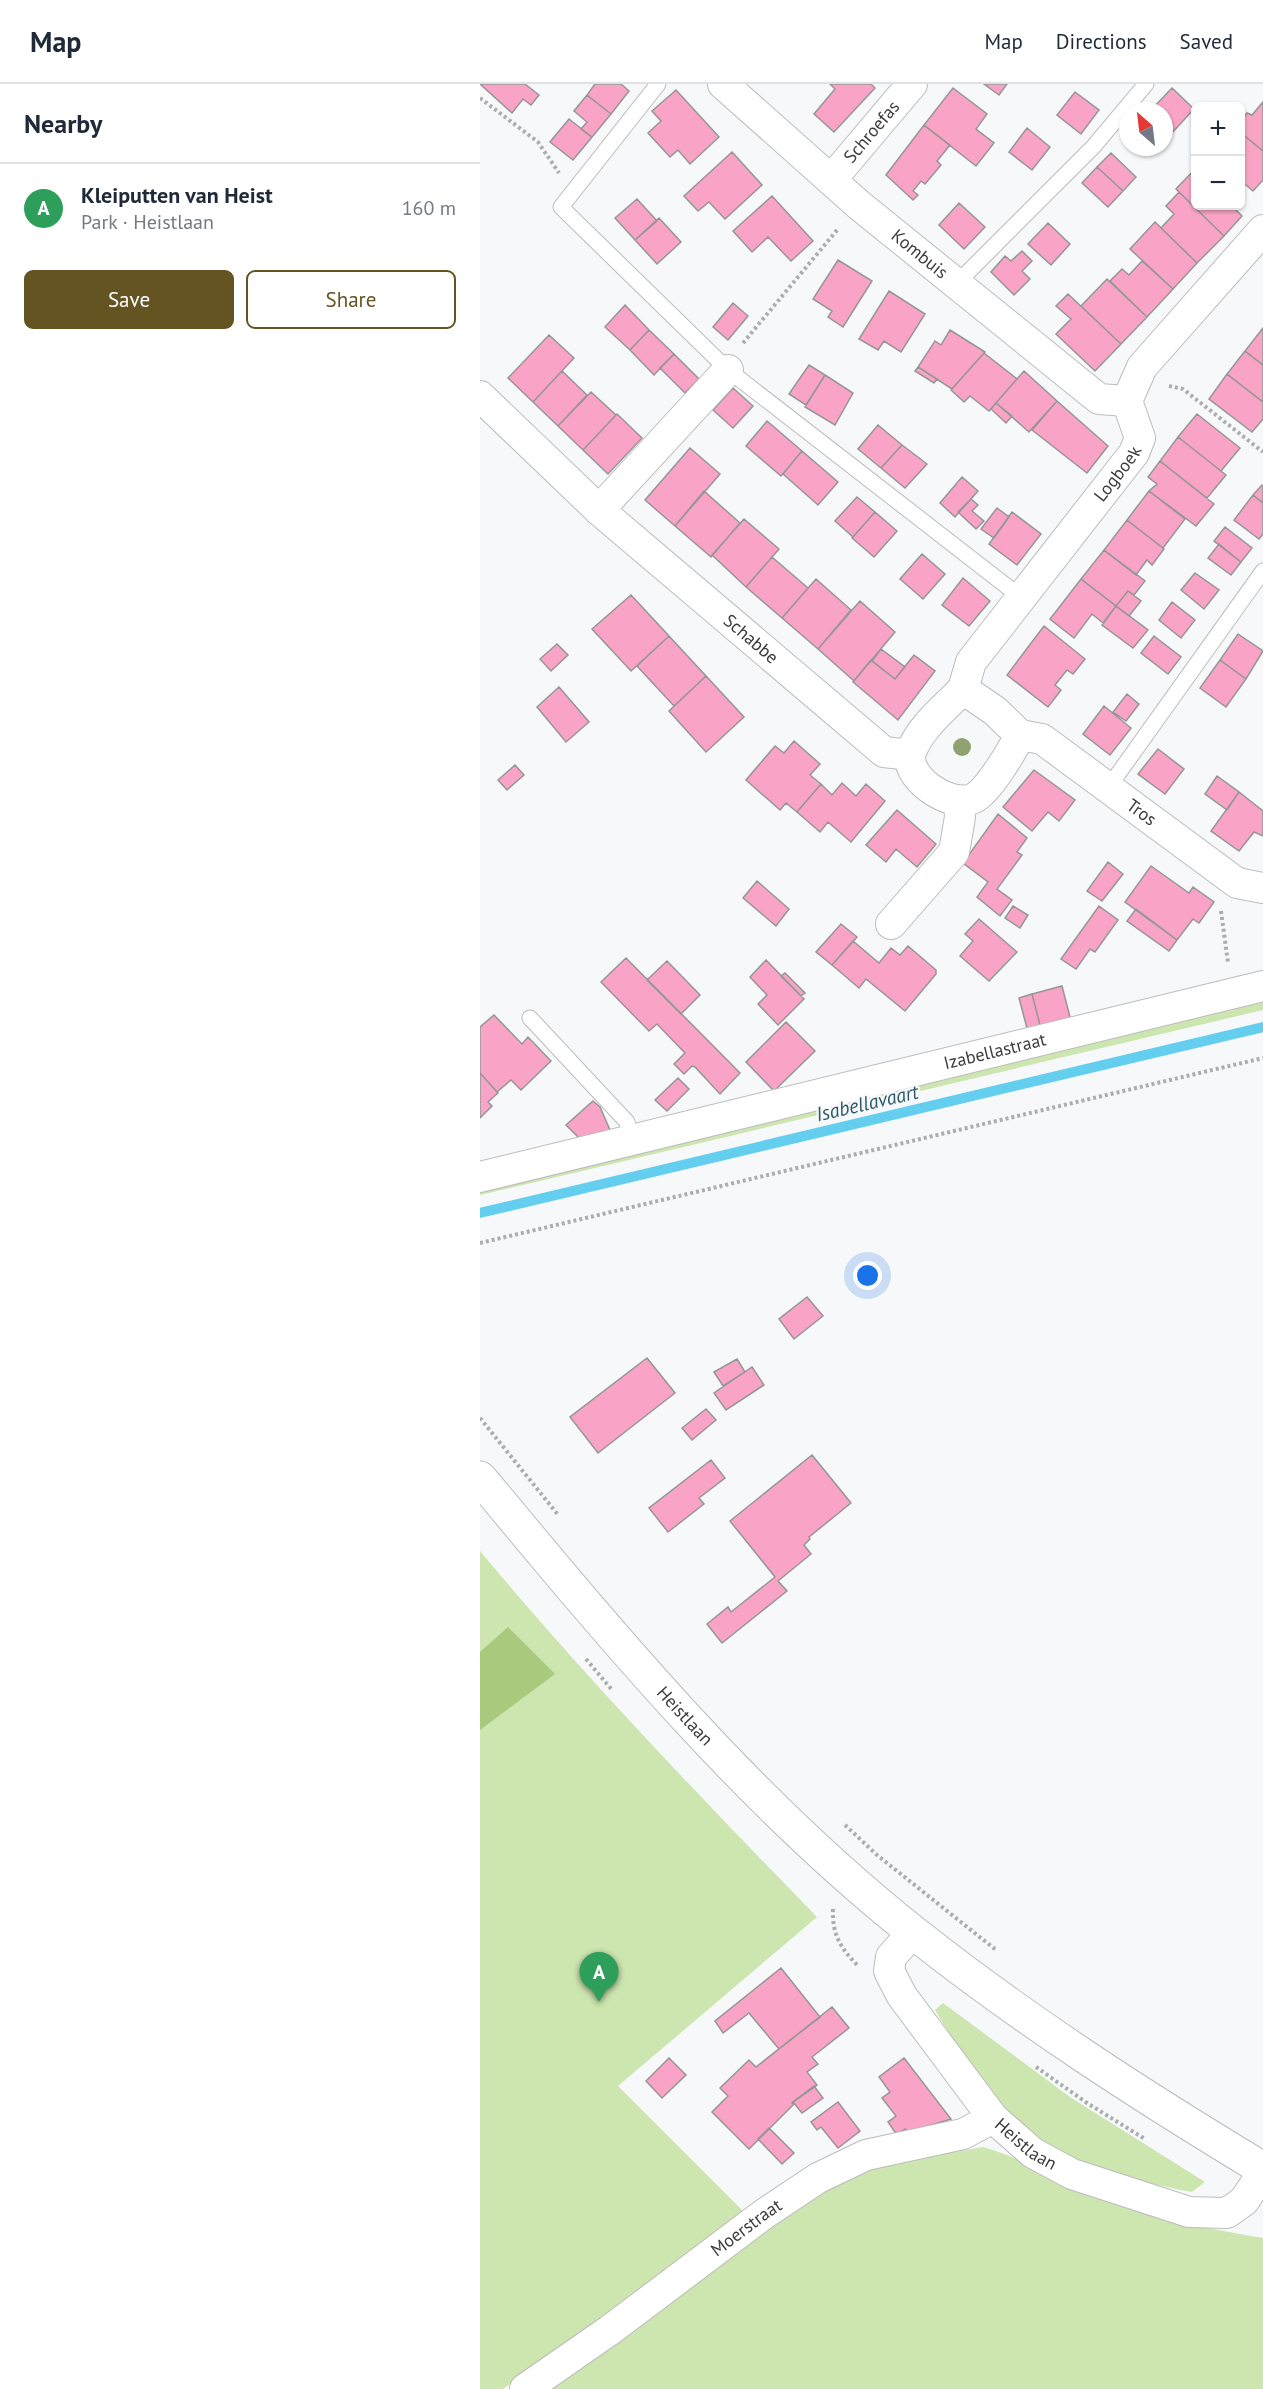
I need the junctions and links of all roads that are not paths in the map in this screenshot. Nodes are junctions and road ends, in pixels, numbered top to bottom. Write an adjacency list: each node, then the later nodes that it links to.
1 (658, 84): 8 (lane)
2 (723, 84): 5 (street, Kombuis)
3 (912, 84): 5 (street, Schroefas)
4 (1146, 84): 7 (lane)
5 (831, 180): 7 (street, Kombuis)
6 (1263, 230): 9 (street)
7 (956, 284): 9 (street, Kombuis)
8 (728, 370): 11 (street); 13 (lane)
9 (1132, 391): 13 (street, Logboek)
10 (480, 396): 11 (street, Schabbe)
11 (599, 510): 16 (street, Schabbe)
12 (1263, 571): 17 (lane)
13 (1022, 598): 14 (street, Logboek)
14 (963, 689): 15 (street); 16 (street)
15 (1020, 735): 17 (street, Tros); 18 (street)
16 (910, 755): 18 (street)
17 (1108, 788): 19 (street, Tros)
18 (959, 802): 20 (street)
19 (1250, 886)
20 (891, 924)
21 (1249, 989): 23 (street, Izabellastraat)
22 (530, 1018): 23 (lane)
23 (632, 1140): 24 (street, Izabellastraat)
24 (480, 1177)
25 (480, 1478): 26 (main road, Heistlaan)
26 (913, 1932): 27 (street, Heistlaan); 28 (main road, Heistlaan)
27 (993, 2118): 28 (street, Heistlaan); 29 (street, Moerstraat)
28 (1263, 2170)
29 (525, 2389)

